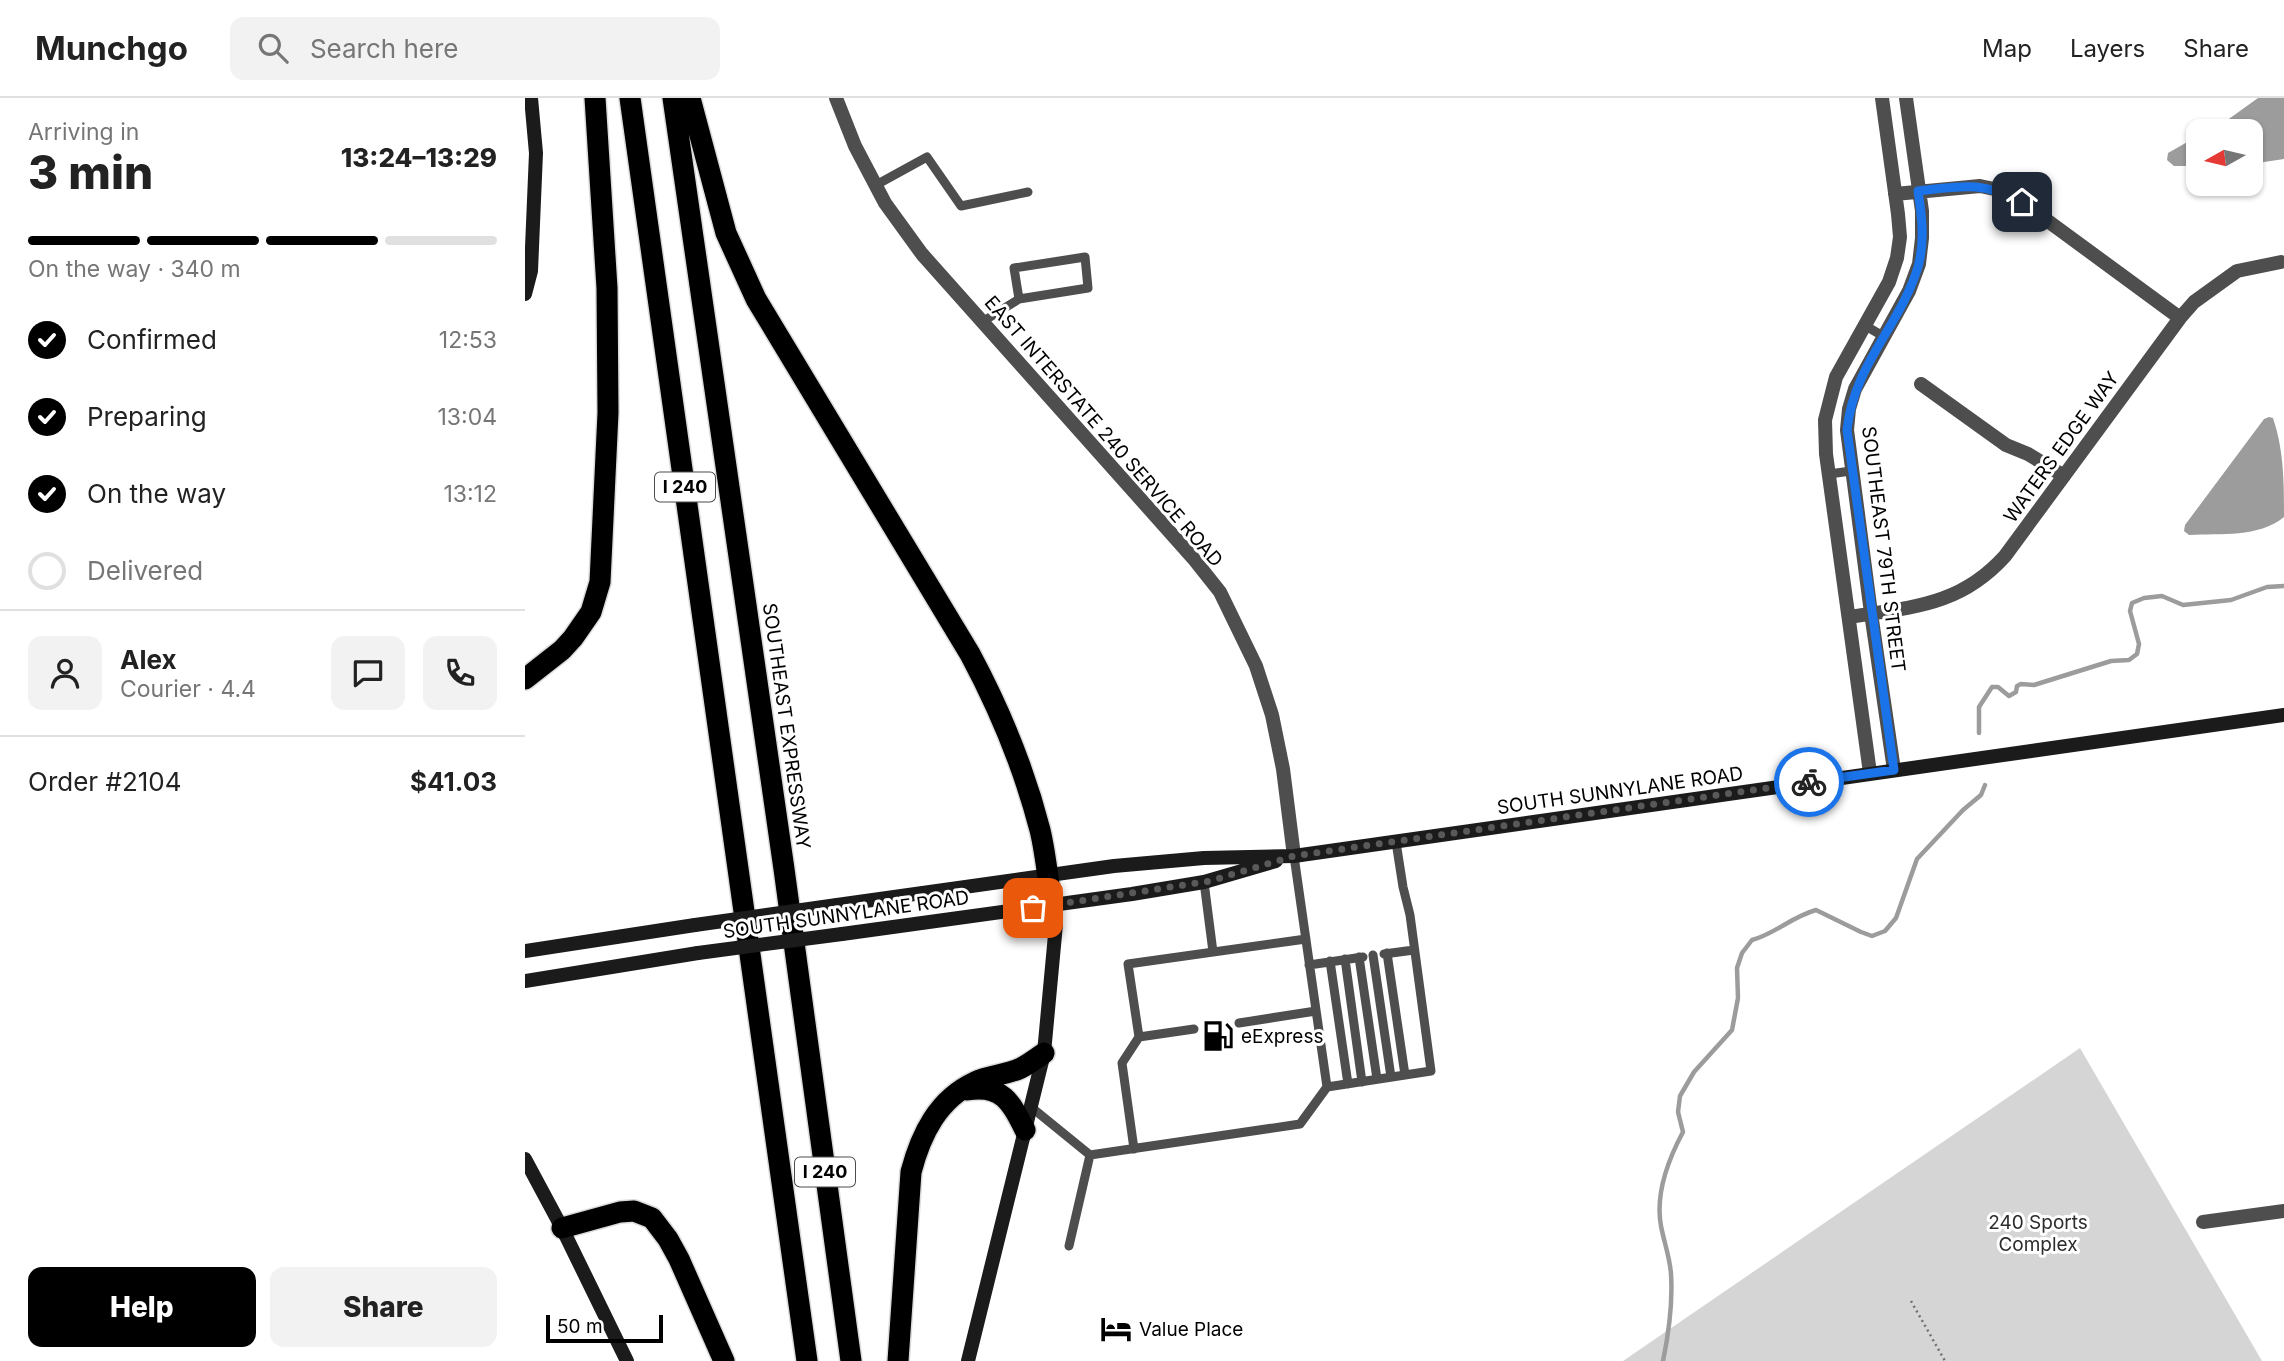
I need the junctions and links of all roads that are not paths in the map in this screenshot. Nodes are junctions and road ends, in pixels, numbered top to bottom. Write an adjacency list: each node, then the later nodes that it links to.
1 (531, 98): 14 (main road)
2 (595, 98): 26 (highway)
3 (630, 98): 69 (highway, I 240)
4 (673, 98): 70 (highway, SOUTHEAST EXPRESSWAY / I 240)
5 (689, 98): 32 (highway)
6 (836, 98): 9 (street, EAST INTERSTATE 240 SERVICE ROAD)
7 (1882, 98): 12 (street)
8 (1906, 98): 10 (street, SOUTHEAST 79TH STREET)
9 (876, 185): 11 (lane); 17 (street, EAST INTERSTATE 240 SERVICE ROAD)
10 (1918, 191): 12 (street); 16 (street); 19 (street, SOUTHEAST 79TH STREET)
11 (1028, 192)
12 (1895, 194): 18 (street)
13 (2281, 262): 16 (street, WATERS EDGE WAY)
14 (525, 294)
15 (1019, 299): 15 (lane); 17 (lane)
16 (2180, 318): 23 (street, WATERS EDGE WAY)
17 (982, 322): 31 (street, EAST INTERSTATE 240 SERVICE ROAD)
18 (1864, 325): 19 (lane); 22 (street)
19 (1883, 337): 21 (street, SOUTHEAST 79TH STREET)
20 (1921, 384): 23 (street)
21 (1851, 471): 22 (lane); 24 (street, SOUTHEAST 79TH STREET)
22 (1829, 474): 25 (street)
23 (2064, 476): 24 (street, WATERS EDGE WAY)
24 (1871, 613): 25 (street, WATERS EDGE WAY); 28 (street, SOUTHEAST 79TH STREET)
25 (1849, 617): 29 (street)
26 (525, 679)
27 (2284, 715): 28 (main road, SOUTH SUNNYLANE ROAD)
28 (1894, 770): 29 (main road, SOUTH SUNNYLANE ROAD)
29 (1870, 774): 30 (main road, SOUTH SUNNYLANE ROAD)
30 (1396, 842): 31 (main road, SOUTH SUNNYLANE ROAD); 36 (lane)
31 (1294, 856): 32 (main road, SOUTH SUNNYLANE ROAD); 33 (main road, SOUTH SUNNYLANE ROAD); 35 (lane)
32 (1048, 876): 34 (highway); 37 (main road, SOUTH SUNNYLANE ROAD, bridge)
33 (1204, 882): 34 (main road, SOUTH SUNNYLANE ROAD); 38 (lane)
34 (1052, 906): 45 (main road, SOUTH SUNNYLANE ROAD, bridge); 50 (main road)
35 (1306, 939): 38 (lane); 44 (lane)
36 (1415, 950): 39 (lane); 51 (lane)
37 (525, 951)
38 (1213, 952): 49 (lane)
39 (1387, 953): 40 (lane); 51 (lane)
40 (1373, 955): 41 (lane); 52 (lane)
41 (1359, 957): 42 (lane); 53 (lane)
42 (1345, 959): 43 (lane); 54 (lane)
43 (1330, 961): 44 (lane); 55 (lane)
44 (1309, 965): 46 (lane)
45 (525, 981)
46 (1316, 1011): 47 (lane); 56 (lane)
47 (1239, 1023)
48 (1194, 1029): 49 (lane)
49 (1139, 1037): 60 (lane)
50 (1044, 1053): 57 (highway); 58 (main road)
51 (1405, 1075): 52 (lane)
52 (1391, 1077): 53 (lane)
53 (1377, 1079): 54 (lane)
54 (1362, 1082): 55 (lane)
55 (1348, 1084): 56 (lane)
56 (1327, 1087): 60 (lane)
57 (958, 1092): 59 (highway); 71 (highway)
58 (1031, 1107): 59 (main road); 61 (lane)
59 (1025, 1130): 72 (main road)
60 (1134, 1149): 61 (lane)
61 (1090, 1155): 66 (lane)
62 (525, 1159): 65 (main road)
63 (2284, 1211): 64 (street)
64 (2203, 1222)
65 (562, 1228): 67 (main road); 68 (highway)
66 (1069, 1247)
67 (627, 1361)
68 (724, 1361)
69 (807, 1361)
70 (851, 1361)
71 (898, 1361)
72 (968, 1361)

